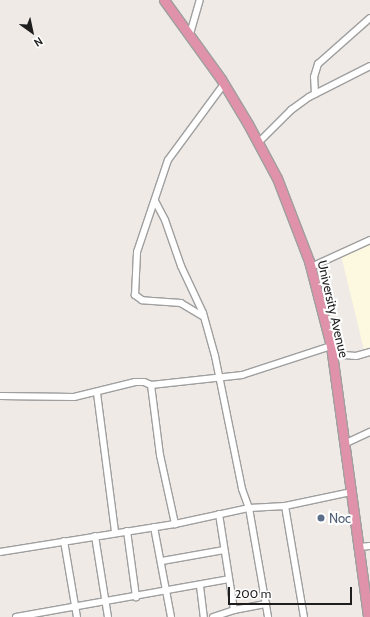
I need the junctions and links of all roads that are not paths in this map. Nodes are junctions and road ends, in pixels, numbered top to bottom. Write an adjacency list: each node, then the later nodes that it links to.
1 (164, 0): 4 (highway, University Avenue)
2 (200, 0): 4 (street)
3 (370, 18): 7 (street)
4 (190, 34): 6 (highway, University Avenue)
5 (370, 66): 7 (street)
6 (224, 84): 8 (highway, University Avenue); 9 (street)
7 (315, 94): 8 (street)
8 (258, 143): 11 (highway, University Avenue)
9 (155, 201): 12 (street); 12 (street)
10 (370, 240): 11 (street)
11 (311, 267): 13 (highway, University Avenue)
12 (204, 317): 15 (street)
13 (331, 350): 14 (street); 15 (street); 20 (highway, University Avenue)
14 (370, 352)
15 (219, 377): 16 (street); 23 (street)
16 (151, 385): 17 (street); 25 (street)
17 (97, 393): 18 (street); 28 (street)
18 (0, 396)
19 (370, 432): 20 (street)
20 (344, 444): 21 (highway, University Avenue)
21 (351, 492): 22 (street); 32 (highway, University Avenue)
22 (285, 506): 23 (street); 51 (street)
23 (249, 508): 24 (street); 41 (street)
24 (219, 514): 25 (street); 33 (street)
25 (174, 524): 26 (street)
26 (154, 527): 27 (street); 35 (street)
27 (127, 531): 28 (street); 39 (street)
28 (115, 532): 29 (street)
29 (95, 536): 30 (street); 40 (street)
30 (64, 541): 34 (street); 42 (street)
31 (370, 546): 32 (street)
32 (359, 547): 52 (highway, University Avenue)
33 (224, 550): 35 (street); 36 (street)
34 (0, 552)
35 (162, 560): 38 (street)
36 (229, 580): 37 (street); 43 (street)
37 (200, 586): 38 (street); 48 (street)
38 (166, 592): 39 (street); 47 (street)
39 (136, 597): 40 (street)
40 (106, 602): 42 (street); 46 (street)
41 (266, 604): 43 (street); 50 (street)
42 (76, 607): 44 (street); 45 (street)
43 (234, 610): 49 (street)
44 (16, 617)
45 (77, 617)
46 (108, 617)
47 (172, 617)
48 (204, 617)
49 (213, 617)
50 (268, 617)
51 (304, 617)
52 (368, 617)

